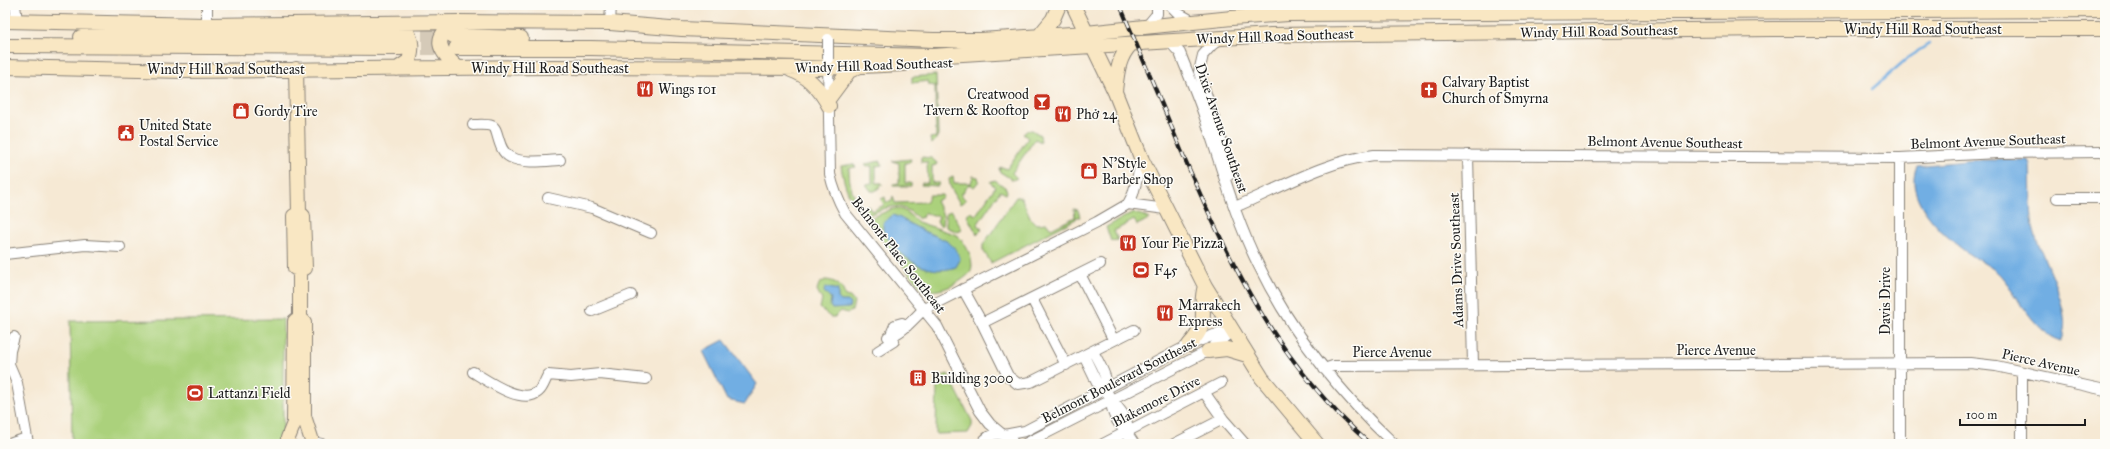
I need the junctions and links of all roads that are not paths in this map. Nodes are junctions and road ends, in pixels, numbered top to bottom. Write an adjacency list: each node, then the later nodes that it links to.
1 (15, 5): 9 (street)
2 (207, 5): 14 (street)
3 (611, 5): 13 (street)
4 (1059, 5): 18 (main road)
5 (1073, 5): 17 (main road)
6 (1157, 5): 15 (street)
7 (1170, 5): 11 (street)
8 (2105, 10): 11 (main road, Windy Hill Road Southeast)
9 (11, 21): 14 (main road, Windy Hill Road Southeast)
10 (458, 22): 12 (main road, Windy Hill Road Southeast); 13 (main road, Windy Hill Road Southeast); 29 (main road)
11 (1194, 22): 15 (main road, Windy Hill Road Southeast)
12 (395, 23): 14 (main road, Windy Hill Road Southeast); 31 (main road)
13 (610, 23): 20 (main road, Windy Hill Road Southeast)
14 (207, 25)
15 (1147, 26): 17 (main road, Windy Hill Road Southeast)
16 (2105, 29): 21 (main road, Windy Hill Road Southeast)
17 (1086, 33): 18 (main road, Windy Hill Road Southeast); 25 (main road); 25 (main road, Windy Hill Road Southeast)
18 (1039, 36): 20 (main road, Windy Hill Road Southeast)
19 (5, 37): 24 (main road, Windy Hill Road Southeast)
20 (828, 37): 26 (street, Belmont Place Southeast, bridge)
21 (1224, 37): 22 (main road, Windy Hill Road Southeast); 45 (street, Dixie Avenue Southeast)
22 (1169, 41): 23 (main road, Windy Hill Road Southeast); 45 (street, Dixie Avenue Southeast)
23 (1131, 44): 25 (main road, Windy Hill Road Southeast); 33 (main road)
24 (5, 46)
25 (1093, 47): 28 (main road, Windy Hill Road Southeast); 33 (main road)
26 (828, 63): 28 (main road, Windy Hill Road Southeast); 30 (main road, Windy Hill Road Southeast); 34 (street, Belmont Place Southeast)
27 (5, 67): 32 (main road, Windy Hill Road Southeast)
28 (860, 67): 34 (main road)
29 (458, 68): 30 (main road, Windy Hill Road Southeast); 31 (main road, Windy Hill Road Southeast)
30 (785, 68): 34 (main road)
31 (397, 69): 32 (main road, Windy Hill Road Southeast)
32 (296, 70): 58 (main road)
33 (1115, 92): 40 (main road)
34 (829, 102): 56 (street, Belmont Place Southeast)
35 (473, 125): 39 (street)
36 (2105, 152): 38 (street, Belmont Avenue Southeast)
37 (1468, 155): 38 (street, Belmont Avenue Southeast); 45 (street, Belmont Avenue Southeast); 72 (street, Adams Drive Southeast)
38 (1900, 158): 70 (street, Davis Drive)
39 (560, 160)
40 (1142, 160): 44 (street); 46 (main road)
41 (548, 198): 47 (street)
42 (2057, 198): 43 (street)
43 (2105, 198)
44 (1128, 204): 46 (street); 53 (street)
45 (1235, 207): 73 (street, Dixie Avenue Southeast)
46 (1166, 209): 52 (main road)
47 (651, 233)
48 (120, 247): 49 (street)
49 (5, 254)
50 (1100, 264): 51 (street)
51 (1080, 274): 55 (street); 63 (street)
52 (1204, 286): 61 (main road); 64 (main road)
53 (963, 289): 56 (street); 59 (street)
54 (631, 295): 57 (street)
55 (1032, 299): 59 (street); 71 (street)
56 (924, 309): 65 (street); 81 (street, Belmont Place Southeast)
57 (592, 311)
58 (300, 318): 86 (main road); 87 (main road)
59 (982, 323): 71 (street)
60 (1134, 330): 63 (street)
61 (1232, 331): 64 (street, Belmont Boulevard Southeast); 67 (street, Belmont Boulevard Southeast); 68 (main road)
62 (14, 338): 85 (street)
63 (1113, 340): 66 (street)
64 (1189, 345): 80 (street, Belmont Boulevard Southeast)
65 (878, 351)
66 (1093, 351): 69 (street); 80 (street)
67 (1208, 351): 68 (main road); 80 (street, Belmont Boulevard Southeast)
68 (1247, 355): 96 (main road)
69 (1084, 356): 71 (street); 80 (street)
70 (1899, 363): 72 (street, Pierce Avenue); 75 (street, Pierce Avenue); 98 (street, Davis Drive)
71 (1066, 365)
72 (1473, 365): 73 (street, Pierce Avenue)
73 (1324, 369): 97 (street, Dixie Avenue Southeast)
74 (473, 372): 76 (street)
75 (2022, 372): 78 (street, Pierce Avenue); 99 (street)
76 (646, 380)
77 (1221, 383): 79 (street, Blakemore Drive)
78 (2105, 390)
79 (1204, 392): 82 (street); 83 (street, Blakemore Drive)
80 (1109, 395): 83 (street); 84 (street, Belmont Boulevard Southeast); 91 (street, Belmont Boulevard Southeast)
81 (980, 411): 84 (street, Belmont Place Southeast); 88 (street, Belmont Place Southeast)
82 (1223, 419): 94 (street); 95 (street)
83 (1127, 432): 92 (street, Blakemore Drive); 93 (street)
84 (1003, 434): 88 (street, Belmont Boulevard Southeast); 90 (street, Belmont Place Southeast)
85 (28, 441): 89 (street)
86 (287, 441): 87 (main road)
87 (315, 442)
88 (981, 443)
89 (9, 444)
90 (1014, 444)
91 (1025, 444)
92 (1103, 444)
93 (1134, 444)
94 (1174, 444)
95 (1245, 444)
96 (1318, 444)
97 (1394, 444)
98 (1900, 444)
99 (2022, 444)

